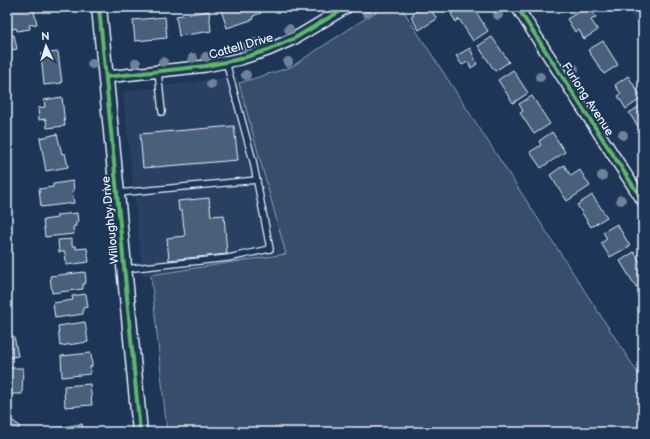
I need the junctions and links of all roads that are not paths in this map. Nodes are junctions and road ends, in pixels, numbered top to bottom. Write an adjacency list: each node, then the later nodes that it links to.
1 (99, 7): 6 (street, Willoughby Drive)
2 (347, 7): 4 (street, Cattell Drive)
3 (517, 7): 10 (street, Furlong Avenue)
4 (226, 62): 5 (street, Cattell Drive); 8 (lane)
5 (158, 71): 6 (street, Cattell Drive); 7 (lane)
6 (106, 77): 9 (street, Willoughby Drive)
7 (162, 112)
8 (257, 180): 9 (lane); 11 (lane)
9 (117, 193): 11 (street, Willoughby Drive)
10 (643, 201)
11 (124, 269): 12 (street, Willoughby Drive)
12 (140, 432)

